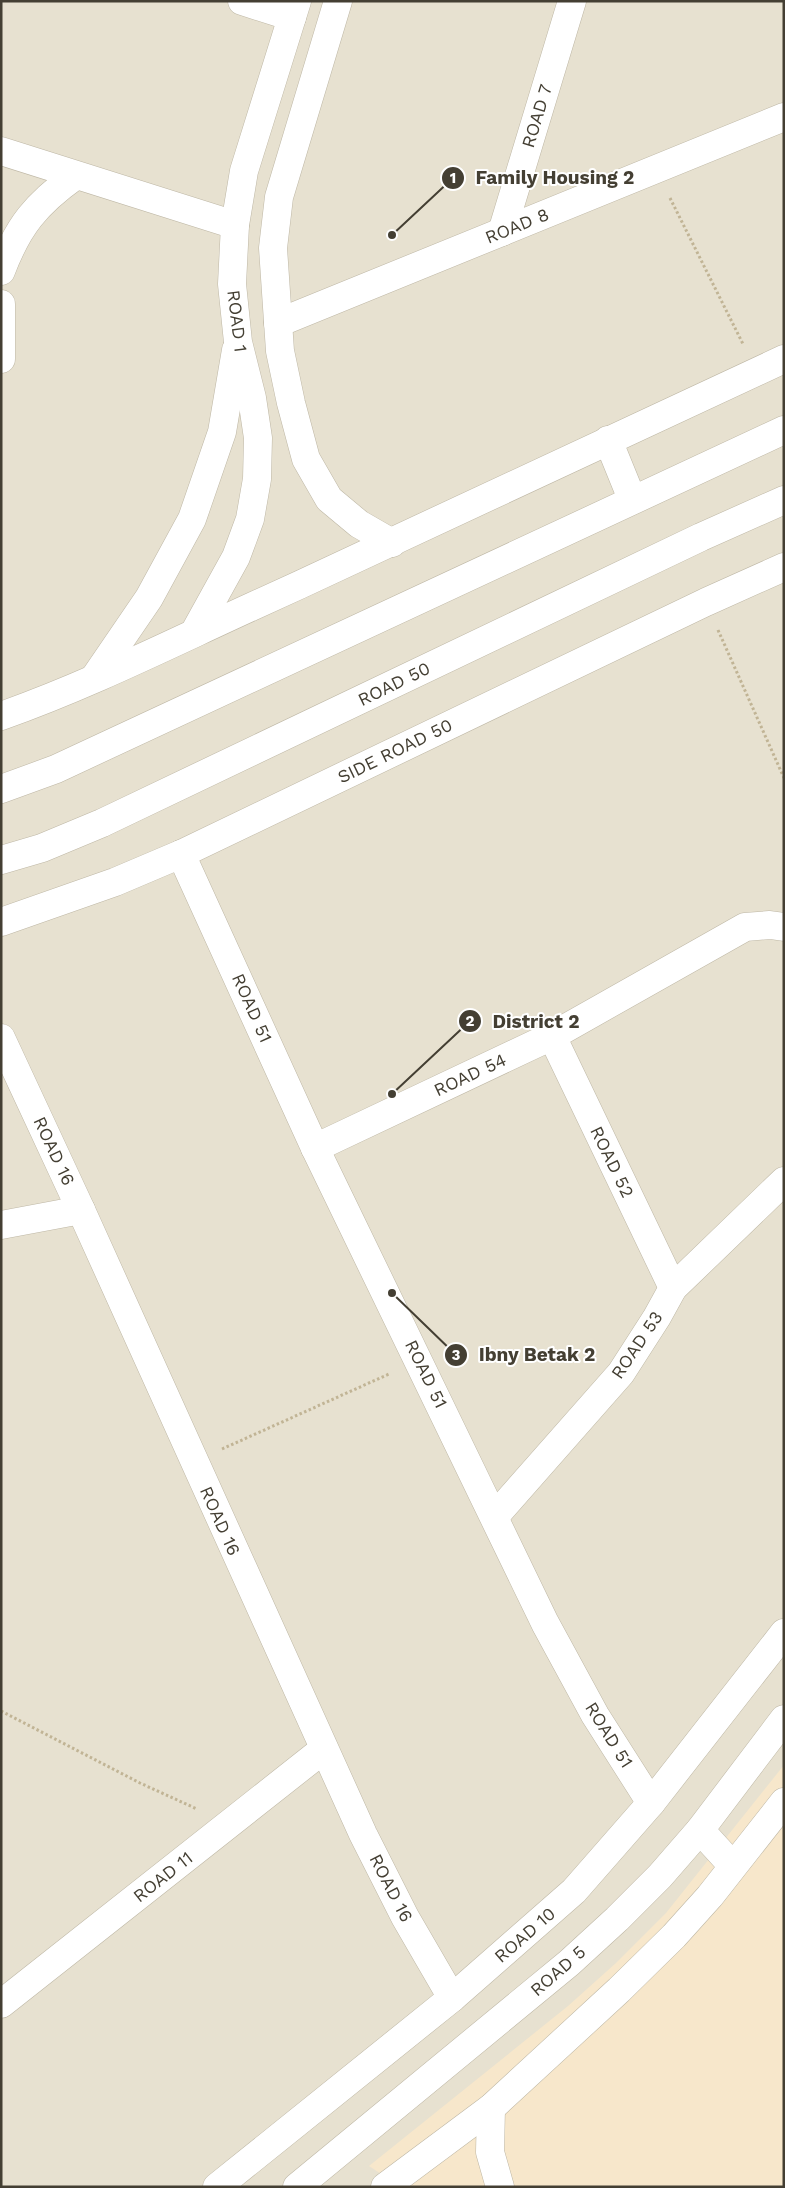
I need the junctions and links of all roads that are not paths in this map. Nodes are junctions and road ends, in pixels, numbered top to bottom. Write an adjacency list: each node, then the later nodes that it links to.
1 (242, 1): 4 (street)
2 (338, 1): 12 (street)
3 (572, 1): 9 (street, ROAD 7)
4 (294, 9): 8 (street, ROAD 1)
5 (784, 117): 9 (street, ROAD 8)
6 (1, 151): 7 (street)
7 (74, 176): 8 (street); 10 (street)
8 (235, 225): 13 (street, ROAD 1)
9 (502, 232): 12 (street, ROAD 8)
10 (1, 271)
11 (1, 304): 14 (street)
12 (278, 322): 20 (street)
13 (238, 342): 22 (street, ROAD 1); 23 (street)
14 (1, 359)
15 (784, 360): 17 (street)
16 (784, 430): 18 (street)
17 (608, 440): 18 (street); 20 (street)
18 (632, 499): 25 (street)
19 (784, 500): 27 (street, ROAD 50)
20 (392, 543): 22 (street)
21 (784, 567): 26 (street, SIDE ROAD 50)
22 (194, 633): 23 (street)
23 (95, 677): 24 (street)
24 (1, 716)
25 (1, 789)
26 (182, 854): 28 (street, SIDE ROAD 50); 32 (street, ROAD 51)
27 (1, 860)
28 (1, 922)
29 (784, 927): 30 (street, ROAD 54)
30 (552, 1036): 32 (street, ROAD 54); 36 (street, ROAD 52)
31 (1, 1038): 34 (street, ROAD 16)
32 (315, 1148): 37 (street, ROAD 51)
33 (784, 1181): 36 (street, ROAD 53)
34 (81, 1210): 35 (street); 40 (street, ROAD 16)
35 (1, 1225)
36 (672, 1288): 37 (street, ROAD 53)
37 (495, 1516): 42 (street, ROAD 51)
38 (784, 1633): 42 (street, ROAD 10)
39 (784, 1719): 43 (street, ROAD 5)
40 (324, 1749): 45 (street, ROAD 16); 46 (street, ROAD 11)
41 (784, 1802): 44 (street)
42 (652, 1803): 45 (street, ROAD 10)
43 (700, 1830): 44 (street); 49 (street, ROAD 5)
44 (732, 1865): 47 (street)
45 (452, 1998): 48 (street, ROAD 10)
46 (1, 2004)
47 (491, 2108): 50 (street); 51 (street)
48 (216, 2187)
49 (297, 2187)
50 (385, 2187)
51 (500, 2187)

